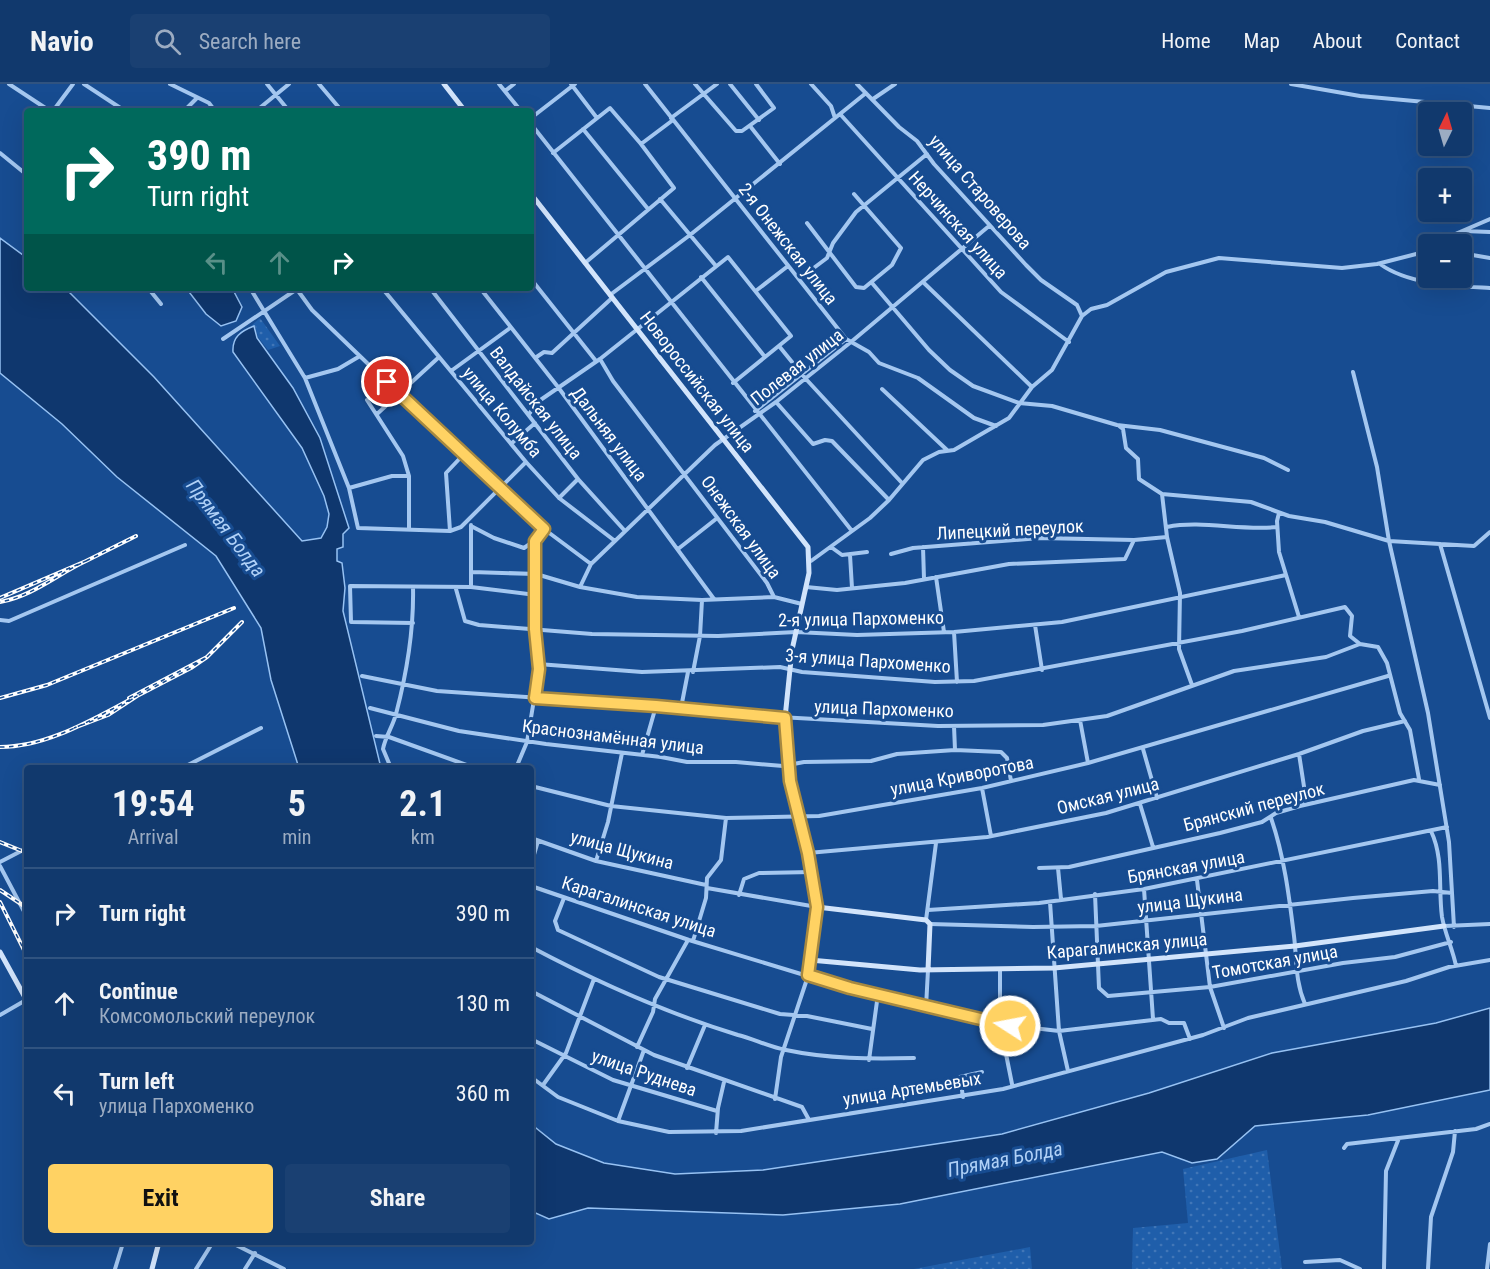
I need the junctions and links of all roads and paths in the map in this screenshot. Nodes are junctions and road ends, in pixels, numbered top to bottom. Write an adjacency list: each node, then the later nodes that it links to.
1 (9, 84): 27 (street)
2 (73, 84): 28 (street)
3 (84, 84): 29 (street)
4 (170, 84): 25 (street)
5 (267, 84): 24 (street)
6 (290, 84): 24 (street)
7 (320, 84): 34 (street)
8 (444, 84): 35 (street)
9 (499, 84): 21 (street)
10 (514, 84): 21 (street)
11 (645, 84): 42 (street, 2-я Онежская улица)
12 (695, 84): 23 (street)
13 (717, 84): 23 (street)
14 (730, 84): 43 (street)
15 (756, 84): 43 (street)
16 (811, 84): 41 (street)
17 (857, 84): 22 (street, улица Староверова)
18 (895, 84): 26 (street)
19 (1291, 84): 37 (street)
20 (573, 85): 39 (street); 40 (street)
21 (505, 91): 36 (street)
22 (866, 93): 26 (street, улица Староверова); 38 (street)
23 (703, 94): 42 (street); 44 (street)
24 (276, 96): 32 (street); 33 (street)
25 (196, 99): 30 (street); 31 (street)
26 (873, 99): 50 (street, улица Староверова)
27 (46, 108)
28 (53, 108)
29 (120, 108)
30 (187, 108)
31 (213, 108)
32 (260, 108)
33 (286, 108)
34 (338, 108)
35 (463, 108)
36 (519, 108)
37 (1490, 108)
38 (840, 114): 41 (street); 53 (street, Нерчинская улица)
39 (534, 116)
40 (597, 118): 46 (street); 47 (street)
41 (835, 118): 51 (street)
42 (672, 119): 47 (street); 57 (street, 2-я Онежская улица)
43 (759, 120): 44 (street)
44 (750, 126): 51 (street)
45 (534, 128): 49 (street)
46 (583, 129): 49 (street); 59 (street)
47 (641, 144): 55 (street)
48 (0, 153): 52 (street)
49 (553, 153): 66 (street)
50 (927, 154): 53 (street); 62 (street, улица Староверова)
51 (780, 164): 57 (street)
52 (24, 173)
53 (897, 178): 58 (street); 68 (street, Нерчинская улица)
54 (854, 194): 58 (street)
55 (660, 198): 59 (street); 67 (street)
56 (534, 199): 73 (street, Новороссийская улица)
57 (735, 199): 67 (street); 76 (street, 2-я Онежская улица)
58 (865, 205): 69 (street); 81 (street)
59 (648, 209): 66 (street)
60 (1490, 219): 63 (street)
61 (807, 223): 69 (street)
62 (989, 225): 68 (street, Полевая улица); 97 (street, улица Староверова)
63 (1463, 231): 64 (street); 65 (street)
64 (1490, 232)
65 (1456, 234)
66 (618, 235): 73 (street); 77 (street)
67 (690, 235): 75 (street); 77 (street)
68 (962, 249): 82 (street, Полевая улица); 103 (street, Нерчинская улица)
69 (829, 253): 79 (street); 81 (street)
70 (1418, 254): 74 (street)
71 (1472, 255): 72 (street)
72 (1490, 258)
73 (585, 263): 92 (street, Новороссийская улица)
74 (1380, 263): 83 (street); 97 (street)
75 (716, 266): 78 (street); 84 (street)
76 (788, 266): 79 (street, 2-я Онежская улица); 84 (street)
77 (646, 270): 92 (street); 93 (street)
78 (701, 277): 93 (street); 107 (street)
79 (799, 279): 102 (street, 2-я Онежская улица)
80 (534, 283): 100 (street, Онежская улица)
81 (872, 283): 95 (street)
82 (924, 283): 95 (street, Полевая улица); 117 (street)
83 (1490, 288)
84 (757, 290): 104 (street)
85 (150, 291): 94 (street)
86 (252, 291): 96 (street)
87 (293, 291): 96 (street)
88 (299, 291): 106 (street)
89 (384, 291): 108 (street, улица Колумба)
90 (432, 291): 105 (street, Валдайская улица)
91 (482, 291): 98 (street, Дальняя улица)
92 (611, 297): 99 (street, Новороссийская улица); 100 (street)
93 (670, 301): 99 (street); 115 (street)
94 (161, 304)
95 (894, 307): 102 (street, Полевая улица); 122 (street)
96 (263, 312): 101 (street); 114 (street)
97 (1082, 316): 103 (street)
98 (510, 328): 105 (street); 109 (street, Дальняя улица)
99 (637, 329): 110 (street); 129 (street, Новороссийская улица)
100 (575, 333): 109 (street); 110 (street, Онежская улица)
101 (223, 339)
102 (849, 340): 113 (street, Полевая улица); 128 (street, 2-я Онежская улица)
103 (1069, 342): 117 (street)
104 (779, 346): 107 (street); 113 (street)
105 (478, 350): 111 (street); 125 (street, Валдайская улица)
106 (360, 356): 114 (street); 119 (street)
107 (765, 357): 115 (street)
108 (438, 358): 111 (street, улица Колумба); 119 (street)
109 (535, 358): 116 (street, Дальняя улица)
110 (598, 360): 116 (street); 135 (street, Онежская улица)
111 (451, 371): 130 (street, улица Колумба)
112 (1353, 372): 161 (street)
113 (804, 376): 121 (street, Полевая улица); 123 (street); 138 (street)
114 (305, 378): 139 (street)
115 (733, 382): 123 (street)
116 (558, 387): 125 (street); 144 (street, Дальняя улица)
117 (1032, 387): 122 (street)
118 (882, 389): 131 (street)
119 (401, 395): 124 (street); 132 (street)
120 (367, 400): 124 (street)
121 (776, 402): 123 (street, Полевая улица); 143 (street)
122 (1019, 403): 127 (street); 128 (street)
123 (756, 413): 129 (street, Полевая улица); 155 (street)
124 (377, 414): 136 (street)
125 (529, 414): 126 (street, Валдайская улица)
126 (535, 423): 130 (street); 137 (street, Валдайская улица)
127 (1117, 425): 134 (street); 141 (street)
128 (996, 427): 131 (street)
129 (723, 439): 135 (street, Полевая улица); 170 (street, Новороссийская улица)
130 (513, 443): 133 (street, улица Колумба)
131 (947, 450): 138 (street)
132 (463, 455): 140 (street); 153 (street)
133 (526, 462): 140 (street); 142 (street, улица Колумба)
134 (1288, 470)
135 (685, 473): 144 (street, Полевая улица); 147 (street, Онежская улица)
136 (409, 476): 139 (street); 151 (street)
137 (578, 479): 142 (street); 154 (street, Валдайская улица)
138 (902, 483): 143 (street)
139 (349, 488): 151 (street)
140 (498, 489): 146 (street); 152 (street)
141 (1162, 494): 145 (street); 149 (street)
142 (559, 498): 160 (street, улица Колумба)
143 (890, 500): 155 (street)
144 (648, 508): 154 (street, Полевая улица); 166 (street, Дальняя улица)
145 (1279, 513): 150 (street); 161 (street)
146 (469, 519): 148 (street); 153 (street)
147 (716, 519): 166 (street); 184 (street, Онежская улица)
148 (471, 526): 159 (street); 172 (street)
149 (1167, 527): 150 (street); 157 (street)
150 (1277, 527): 174 (street)
151 (409, 528): 153 (street)
152 (544, 529): 159 (street); 171 (street)
153 (450, 531)
154 (625, 531): 160 (street, Полевая улица)
155 (852, 531): 164 (street)
156 (1490, 532): 162 (street)
157 (1167, 537): 158 (street, Липецкий переулок); 186 (street)
158 (1134, 540): 165 (street, Липецкий переулок); 175 (street)
159 (535, 541): 173 (street)
160 (615, 541): 171 (street, Полевая улица)
161 (1389, 541): 162 (street); 236 (street)
162 (1440, 544): 215 (street)
163 (184, 545): 190 (street)
164 (831, 547): 169 (street); 170 (street)
165 (923, 547): 168 (street, Липецкий переулок); 176 (street)
166 (678, 549): 185 (street, Дальняя улица)
167 (867, 552): 169 (street)
168 (891, 554)
169 (850, 555): 181 (street)
170 (811, 561): 180 (street)
171 (591, 564): 179 (street, Полевая улица)
172 (472, 572): 173 (street); 178 (street)
173 (536, 574): 179 (street); 183 (street)
174 (1286, 575): 186 (street, 2-я улица Пархоменко); 189 (street)
175 (936, 578): 176 (street); 195 (street)
176 (924, 579): 181 (street)
177 (413, 587): 182 (street); 191 (street); 191 (street)
178 (471, 587): 182 (street); 183 (street)
179 (580, 587): 187 (street)
180 (806, 587): 181 (street); 188 (street)
181 (852, 588)
182 (456, 589): 193 (street, 2-я улица Пархоменко)
183 (536, 595): 193 (street)
184 (774, 597): 185 (street); 188 (street)
185 (714, 599): 187 (street)
186 (1180, 599): 192 (street, 2-я улица Пархоменко); 198 (street)
187 (702, 600): 197 (street)
188 (802, 604): 194 (street)
189 (1299, 617): 198 (street, 3-я улица Пархоменко); 199 (street, 3-я улица Пархоменко)
190 (0, 620)
191 (413, 623): 207 (street)
192 (1035, 625): 196 (street, 2-я улица Пархоменко); 202 (street)
193 (535, 629): 197 (street, 2-я улица Пархоменко); 200 (street)
194 (796, 632): 195 (street, 2-я улица Пархоменко); 197 (street, 2-я улица Пархоменко); 201 (street)
195 (944, 632): 196 (street, 2-я улица Пархоменко)
196 (954, 632): 206 (street)
197 (700, 636): 203 (street)
198 (1179, 642): 202 (street, 3-я улица Пархоменко); 208 (street)
199 (1360, 644): 205 (street); 208 (street, улица Пархоменко)
200 (538, 664): 203 (street, 3-я улица Пархоменко); 209 (street)
201 (790, 669): 203 (street, 3-я улица Пархоменко); 206 (street, 3-я улица Пархоменко); 214 (street)
202 (1042, 670): 206 (street, 3-я улица Пархоменко)
203 (690, 672): 212 (street)
204 (362, 676): 207 (street, улица Пархоменко)
205 (1389, 676): 217 (street); 223 (street, улица Криворотова)
206 (957, 682)
207 (402, 684): 209 (street, улица Пархоменко); 213 (street)
208 (1192, 686): 216 (street, улица Пархоменко)
209 (535, 698): 210 (street, улица Пархоменко); 222 (street)
210 (656, 706): 212 (street, улица Пархоменко); 227 (street)
211 (370, 708): 213 (street, Краснознамённая улица)
212 (681, 708): 214 (street, улица Пархоменко)
213 (396, 714): 221 (street); 222 (street, Краснознамённая улица)
214 (785, 718): 218 (street, улица Пархоменко); 233 (street)
215 (1490, 718)
216 (1080, 720): 218 (street, улица Пархоменко); 228 (street)
217 (1406, 721): 226 (street, Омская улица); 234 (street)
218 (954, 726): 224 (street)
219 (261, 728): 229 (street)
220 (376, 736): 221 (street)
221 (389, 736): 230 (street); 231 (street)
222 (527, 742): 225 (street, Краснознамённая улица); 232 (street)
223 (1143, 749): 228 (street, улица Криворотова); 239 (street)
224 (955, 750): 233 (street, Краснознамённая улица); 235 (street, Краснознамённая улица)
225 (622, 753): 227 (street, Краснознамённая улица); 241 (street)
226 (1299, 754): 239 (street, Омская улица); 242 (street)
227 (642, 755): 233 (street, Краснознамённая улица)
228 (1088, 764): 235 (street, улица Криворотова)
229 (188, 765)
230 (389, 765)
231 (468, 765)
232 (517, 765)
233 (788, 765): 243 (street)
234 (1419, 779): 236 (street, Брянский переулок); 242 (street, Брянский переулок)
235 (1011, 781): 238 (street, улица Криворотова)
236 (1440, 785): 246 (street)
237 (534, 787): 241 (street, улица Криворотова)
238 (982, 788): 243 (street, улица Криворотова); 248 (street)
239 (1157, 798): 240 (street, Омская улица)
240 (1140, 804): 248 (street, Омская улица); 252 (street)
241 (611, 806): 244 (street, улица Криворотова); 256 (street)
242 (1300, 807): 245 (street, Брянский переулок)
243 (797, 816): 244 (street, улица Криворотова); 254 (street)
244 (726, 818): 263 (street)
245 (1270, 818): 252 (street, Брянский переулок); 257 (street)
246 (1447, 827): 247 (street, Брянская улица); 267 (street)
247 (1431, 831): 257 (street, Брянская улица); 266 (street)
248 (991, 836): 251 (street, Омская улица)
249 (534, 839): 250 (street, улица Щукина)
250 (538, 841): 255 (street); 256 (street, улица Щукина)
251 (936, 843): 254 (street, Омская улица); 275 (street)
252 (1153, 847): 260 (street, Брянский переулок)
253 (24, 850): 258 (street)
254 (808, 853): 261 (street)
255 (534, 855)
256 (596, 861): 263 (street, улица Щукина)
257 (1284, 862): 262 (street, Брянская улица); 273 (street)
258 (0, 864): 276 (street)
259 (1040, 868): 260 (street, Брянский переулок)
260 (1058, 868): 271 (street)
261 (812, 872): 269 (street); 274 (street)
262 (1197, 880): 265 (street, Брянская улица); 277 (street)
263 (706, 887): 269 (street, улица Щукина); 285 (street)
264 (534, 888): 270 (street, Карагалинская улица)
265 (1144, 889): 268 (street, Брянская улица); 279 (street)
266 (1440, 891): 267 (street, улица Щукина); 273 (street, улица Щукина); 282 (street)
267 (1452, 893): 284 (street)
268 (1095, 894): 271 (street, Брянская улица); 281 (street)
269 (739, 895): 274 (street, улица Щукина)
270 (564, 898): 285 (street, Карагалинская улица); 302 (street)
271 (1061, 900): 272 (street, Брянская улица)
272 (1050, 902): 275 (street, Брянская улица); 283 (street)
273 (1290, 904): 277 (street, улица Щукина); 287 (street)
274 (817, 907): 278 (street, улица Щукина); 291 (street)
275 (928, 910): 278 (street)
276 (24, 911)
277 (1200, 915): 279 (street, улица Щукина); 290 (street)
278 (928, 922): 283 (street, улица Щукина); 297 (street)
279 (1147, 922): 281 (street, улица Щукина); 293 (street)
280 (1490, 924): 284 (street)
281 (1096, 926): 283 (street, улица Щукина); 294 (street)
282 (1444, 926): 284 (street); 286 (street); 287 (street, Карагалинская улица)
283 (1051, 927): 296 (street)
284 (1454, 927)
285 (691, 940): 300 (street, Карагалинская улица); 302 (street)
286 (1451, 942): 295 (street); 299 (street, Томотская улица)
287 (1295, 946): 290 (street, Карагалинская улица); 299 (street)
288 (534, 949): 301 (street)
289 (0, 952): 307 (street)
290 (1205, 955): 293 (street, Карагалинская улица); 303 (street)
291 (810, 960): 297 (street, Карагалинская улица); 300 (street)
292 (1490, 960): 295 (street, улица Артемьевых)
293 (1149, 961): 294 (street, Карагалинская улица); 306 (street)
294 (1098, 965): 296 (street, Карагалинская улица); 306 (street, Томотская улица)
295 (1456, 966): 309 (street, улица Артемьевых)
296 (1054, 968): 298 (street, Карагалинская улица); 320 (street)
297 (928, 970): 298 (street, Карагалинская улица); 311 (street)
298 (1000, 970): 316 (street)
299 (1295, 972): 303 (street, Томотская улица); 309 (street)
300 (808, 975): 305 (street, Карагалинская улица); 313 (street)
301 (594, 979): 310 (street); 314 (street)
302 (666, 980): 310 (street); 313 (street)
303 (1210, 987): 306 (street, Томотская улица); 318 (street)
304 (534, 993): 314 (street)
305 (878, 994): 311 (street, Карагалинская улица); 319 (street)
306 (1150, 994): 315 (street)
307 (24, 996)
308 (24, 1003): 312 (street)
309 (1305, 1004): 318 (street, улица Артемьевых)
310 (654, 1005): 317 (street); 323 (street)
311 (927, 1007): 316 (street, Карагалинская улица)
312 (0, 1015)
313 (795, 1015): 319 (street); 325 (street)
314 (579, 1017): 323 (street); 326 (street)
315 (1153, 1019): 320 (street, Карагалинская улица); 321 (street, Карагалинская улица)
316 (1000, 1024): 320 (street, Карагалинская улица); 334 (street)
317 (705, 1025): 325 (street); 329 (street)
318 (1224, 1028): 321 (street, улица Артемьевых)
319 (872, 1029): 328 (street)
320 (1059, 1031): 330 (street)
321 (1190, 1039): 330 (street, улица Артемьевых)
322 (534, 1041): 326 (street, улица Руднева)
323 (637, 1047): 324 (street)
324 (644, 1050): 329 (street); 336 (street)
325 (783, 1050): 328 (street); 338 (street)
326 (562, 1056): 335 (street); 336 (street, улица Руднева)
327 (914, 1058): 328 (street)
328 (869, 1059)
329 (687, 1068): 333 (street)
330 (1068, 1071): 334 (street, улица Артемьевых)
331 (982, 1072): 337 (street)
332 (534, 1079): 335 (street, улица Артемьевых)
333 (724, 1082): 338 (street); 339 (street)
334 (1012, 1084): 337 (street, улица Артемьевых)
335 (543, 1085): 341 (street, улица Артемьевых)
336 (629, 1086): 339 (street, улица Руднева); 341 (street)
337 (963, 1097): 340 (street, улица Артемьевых)
338 (775, 1099): 340 (street)
339 (717, 1111): 344 (street)
340 (808, 1118): 344 (street, улица Артемьевых)
341 (618, 1121): 344 (street, улица Артемьевых)
342 (1490, 1124): 343 (street)
343 (1455, 1131): 345 (street); 361 (street)
344 (716, 1133)
345 (1399, 1138): 346 (street); 360 (street)
346 (1344, 1148)
347 (1490, 1244): 362 (street)
348 (122, 1245): 354 (street)
349 (159, 1245): 355 (street)
350 (211, 1245): 356 (street)
351 (238, 1245): 352 (street)
352 (255, 1252): 357 (street); 358 (street)
353 (1305, 1262): 359 (street)
354 (116, 1269)
355 (153, 1269)
356 (196, 1269)
357 (245, 1269)
358 (284, 1269)
359 (1360, 1269)
360 (1384, 1269)
361 (1428, 1269)
362 (1487, 1269)

